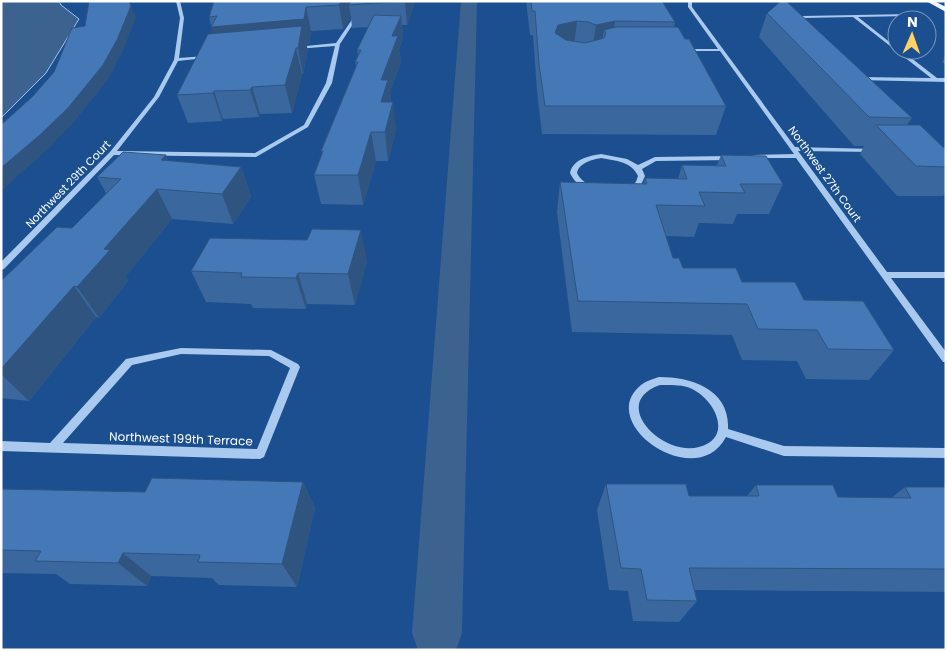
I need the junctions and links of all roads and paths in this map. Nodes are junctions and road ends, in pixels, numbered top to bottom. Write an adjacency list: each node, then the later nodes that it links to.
1 (178, 1): 15 (street, Northwest 29th Court)
2 (360, 1): 10 (street)
3 (690, 1): 13 (street, Northwest 27th Court)
4 (929, 1): 5 (main road)
5 (946, 10)
6 (887, 14): 7 (street)
7 (855, 17): 8 (street); 9 (street)
8 (807, 29)
9 (887, 42)
10 (338, 44): 11 (street); 22 (street)
11 (291, 48)
12 (674, 50): 13 (street)
13 (721, 50): 20 (street, Northwest 27th Court)
14 (216, 56): 15 (street)
15 (176, 60): 22 (street, Northwest 29th Court)
16 (910, 60): 17 (street)
17 (936, 80): 18 (street); 19 (street)
18 (946, 80)
19 (863, 85)
20 (793, 149): 21 (street); 23 (street, Northwest 27th Court)
21 (882, 150)
22 (112, 153): 27 (street, Northwest 29th Court)
23 (799, 156): 25 (street); 28 (street, Northwest 27th Court)
24 (735, 158): 26 (street)
25 (745, 158)
26 (638, 168): 26 (street)
27 (1, 267)
28 (884, 275): 29 (street); 30 (street, Northwest 27th Court)
29 (946, 275)
30 (946, 359)
31 (724, 432): 31 (street); 34 (street)
32 (1, 446): 33 (street, Northwest 199th Terrace)
33 (53, 447): 33 (street, Northwest 199th Terrace)
34 (946, 453)

